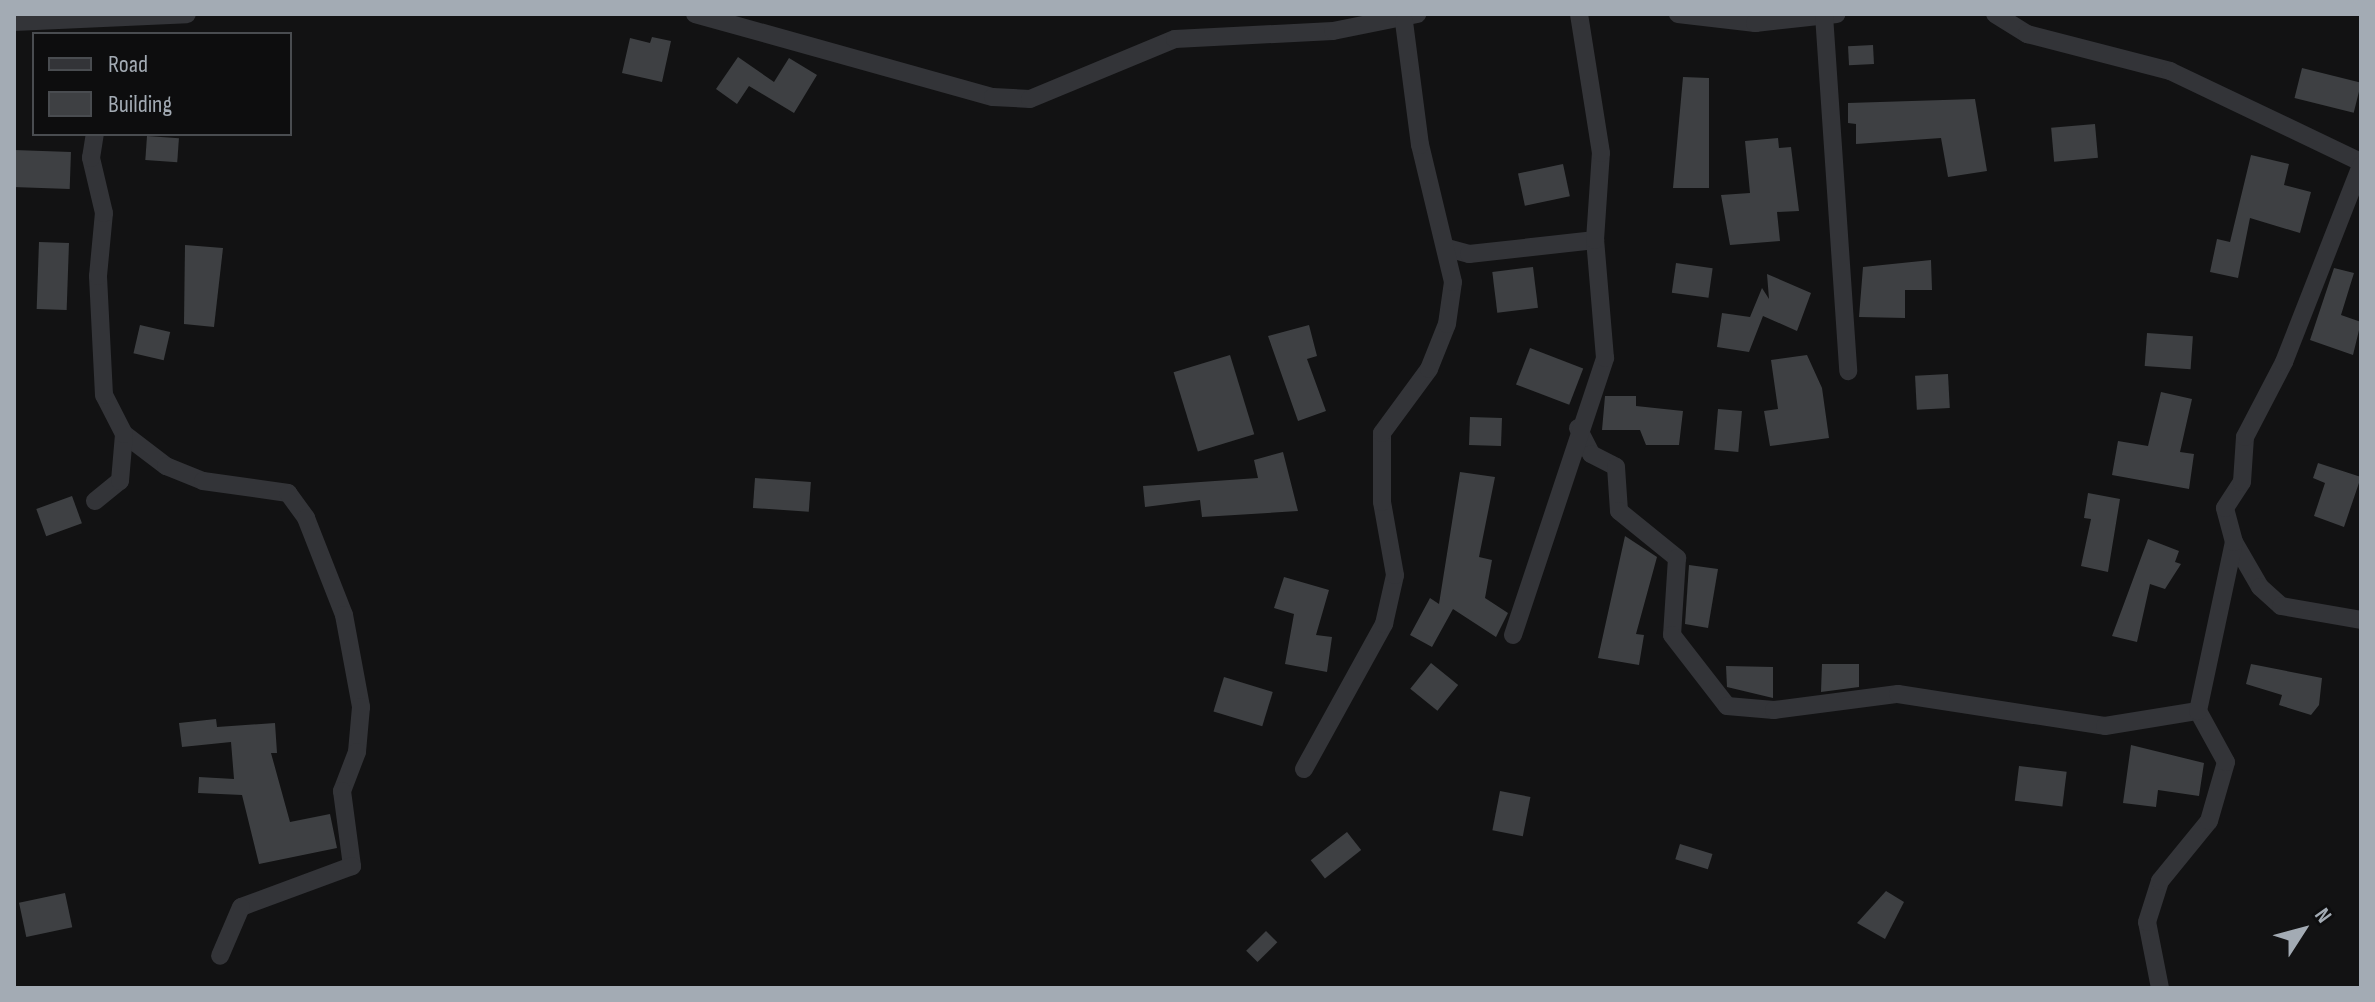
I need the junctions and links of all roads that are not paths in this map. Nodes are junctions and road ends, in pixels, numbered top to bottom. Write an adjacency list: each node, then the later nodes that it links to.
1 (187, 14): 10 (street)
2 (695, 14): 8 (street)
3 (1579, 14): 14 (street)
4 (1678, 14): 7 (street)
5 (1995, 14): 11 (street)
6 (2026, 14): 11 (street)
7 (1830, 15): 16 (street)
8 (1411, 18): 15 (street)
9 (14, 22): 10 (street)
10 (108, 28)
11 (2027, 34): 13 (street)
12 (95, 136): 18 (street)
13 (2361, 164): 20 (street)
14 (1595, 240): 15 (street); 17 (street)
15 (1447, 248): 24 (street)
16 (1848, 371)
17 (1578, 428): 22 (street); 23 (street)
18 (124, 434): 19 (street); 25 (street)
19 (95, 501)
20 (2234, 542): 21 (street); 23 (street)
21 (2361, 620)
22 (1513, 635)
23 (2198, 711): 26 (street)
24 (1304, 769)
25 (220, 956)
26 (2160, 988)

